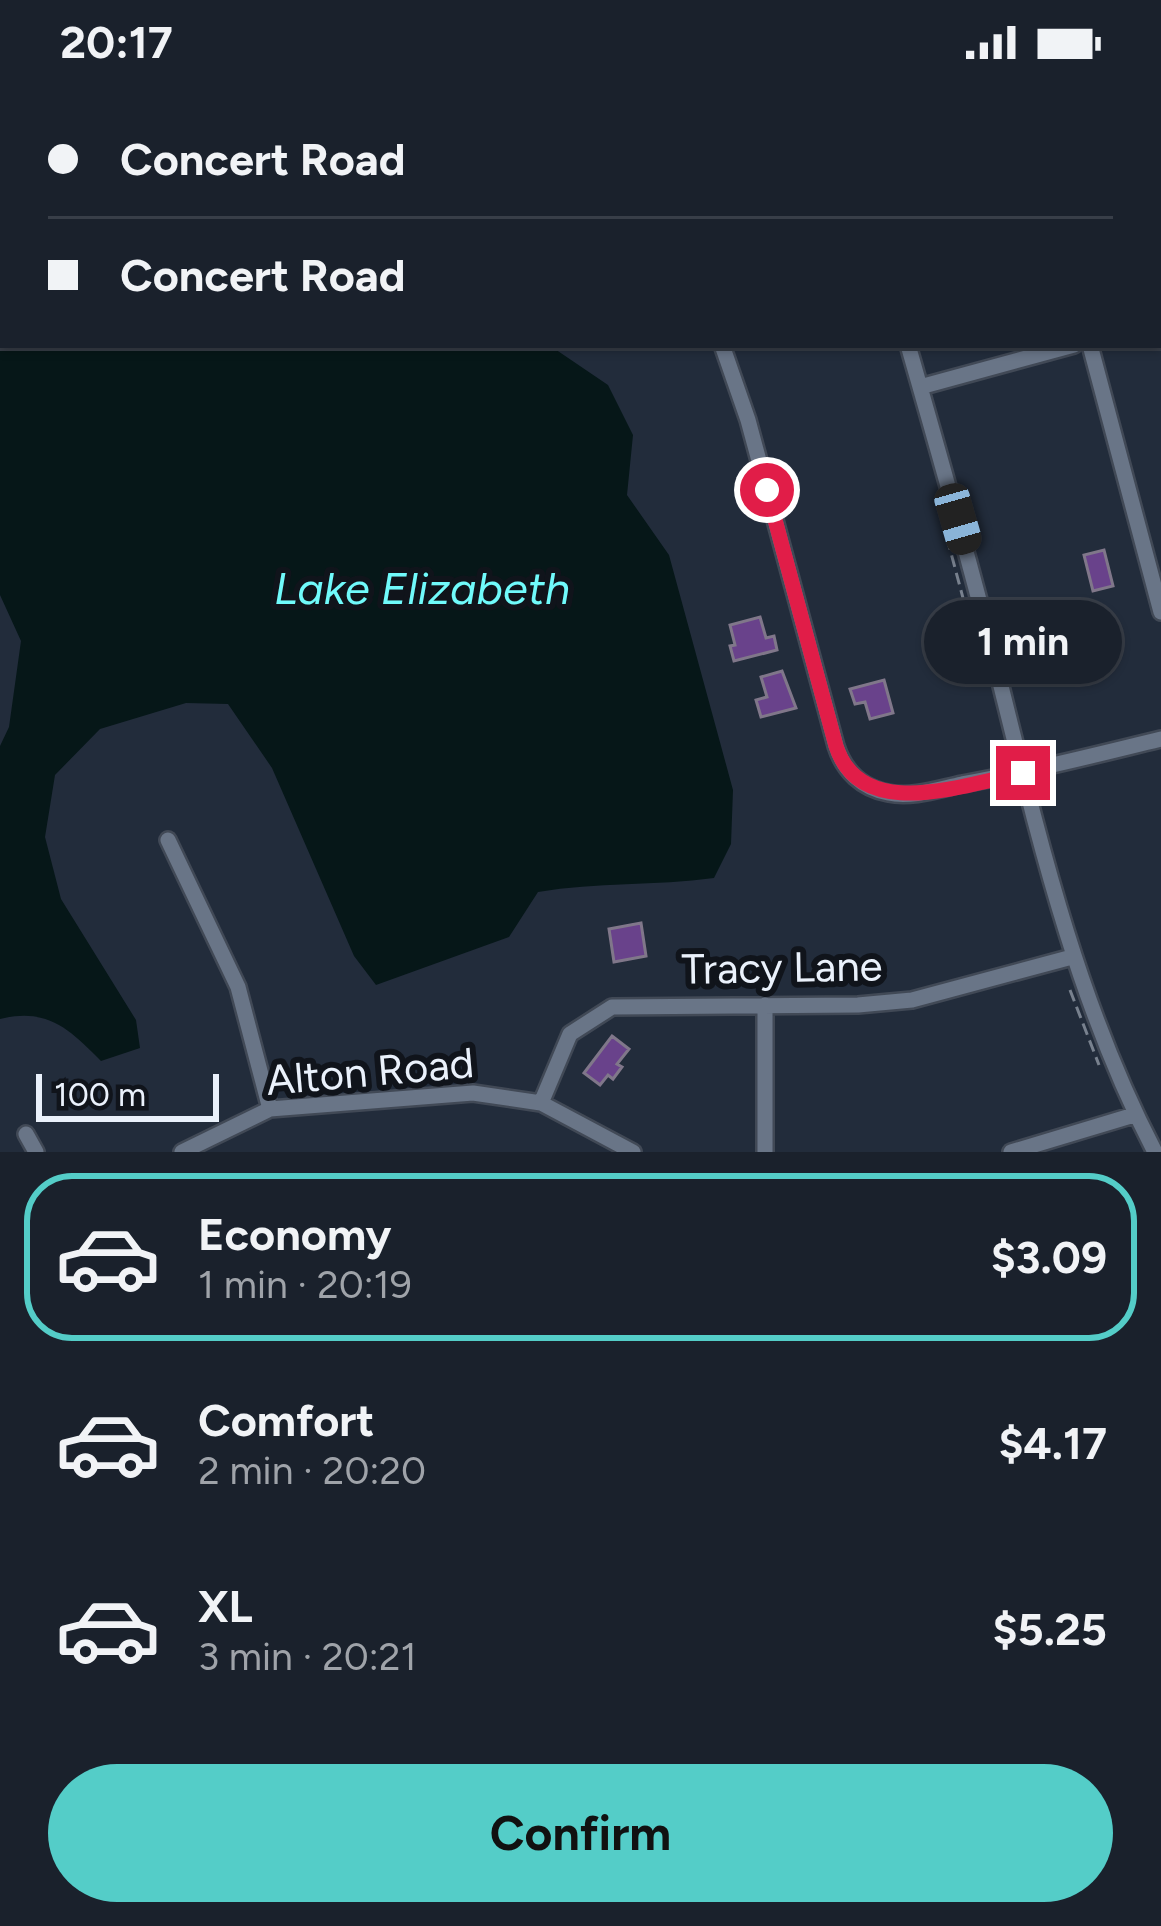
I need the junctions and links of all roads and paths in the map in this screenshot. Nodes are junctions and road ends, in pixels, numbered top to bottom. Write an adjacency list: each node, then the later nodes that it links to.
1 (723, 348): 10 (street)
2 (909, 348): 5 (street)
3 (1063, 348): 5 (street)
4 (1091, 348): 7 (street)
5 (920, 387): 10 (street)
6 (943, 524): 8 (path)
7 (1161, 611)
8 (985, 682)
9 (1161, 739): 10 (street)
10 (1023, 773): 12 (street)
11 (168, 840): 15 (street)
12 (1072, 957): 13 (street, Tracy Lane); 16 (street)
13 (765, 1005): 14 (street, Tracy Lane); 21 (street)
14 (542, 1103): 15 (street, Alton Road); 20 (street, Alton Road)
15 (269, 1109): 19 (street, Alton Road)
16 (1134, 1115): 22 (street); 23 (street)
17 (26, 1134): 18 (street)
18 (36, 1152)
19 (182, 1152)
20 (633, 1152)
21 (765, 1152)
22 (1011, 1152)
23 (1155, 1152)

